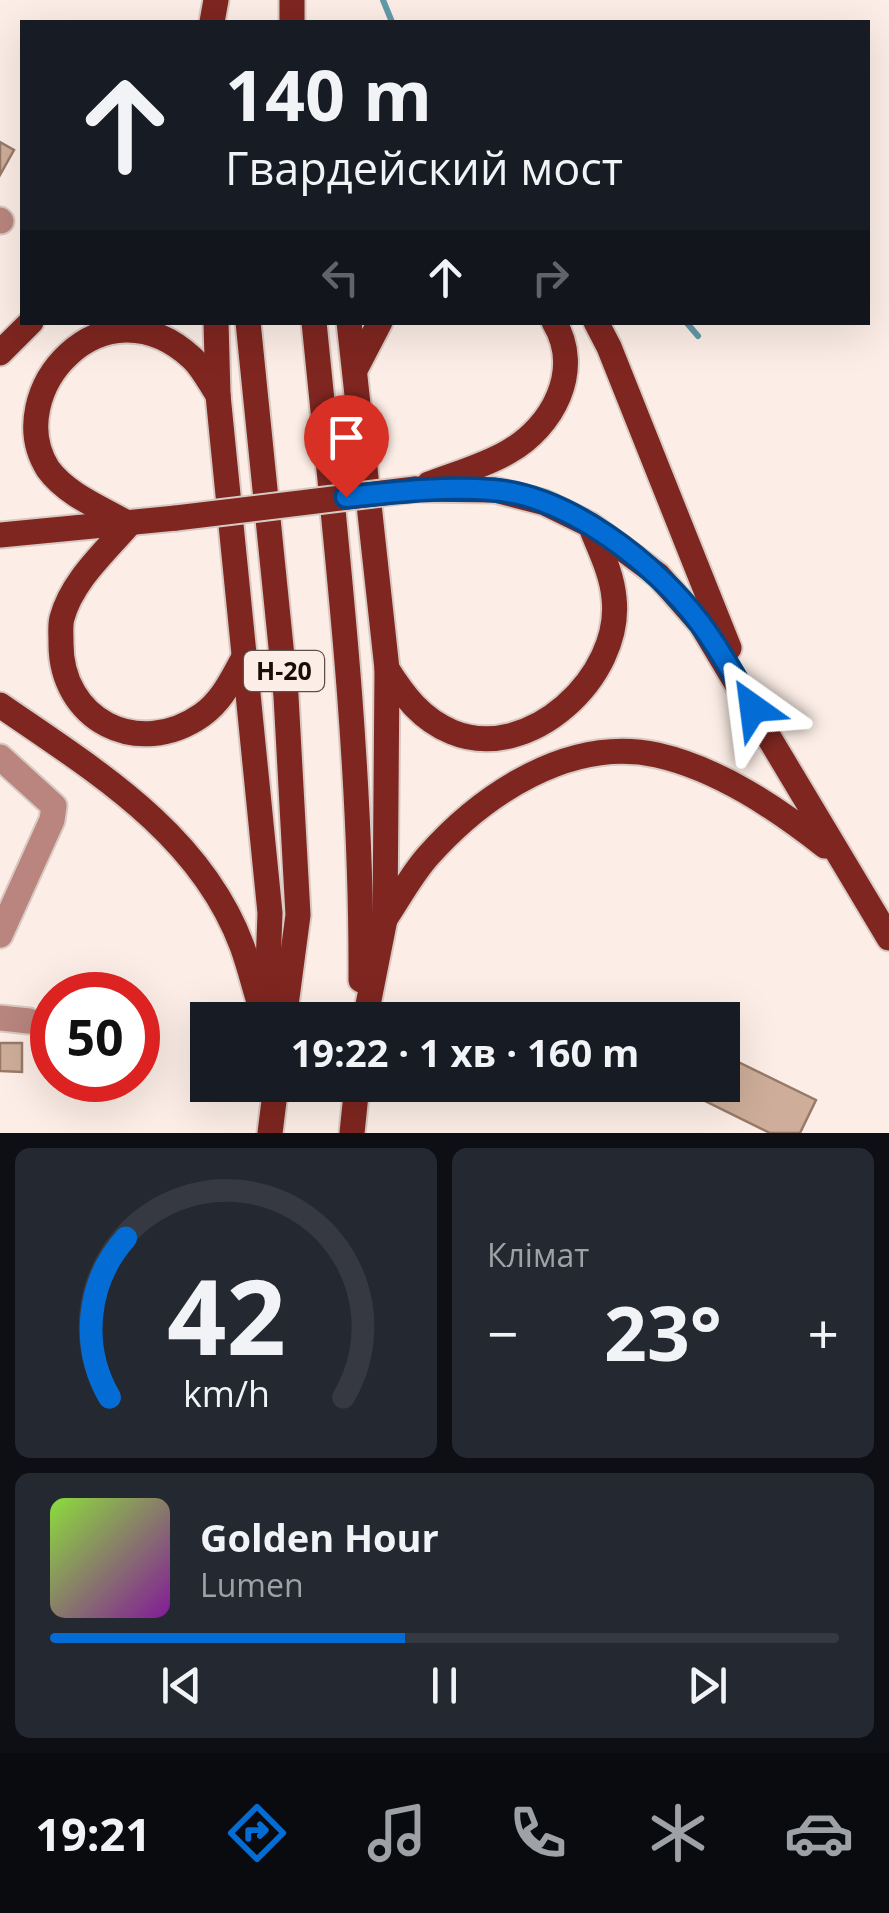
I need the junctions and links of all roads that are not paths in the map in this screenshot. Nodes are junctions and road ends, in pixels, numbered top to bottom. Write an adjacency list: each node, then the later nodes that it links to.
1 (28, 325): 9 (main road)
2 (216, 325): 11 (main road)
3 (248, 325): 27 (main road, Н-20)
4 (314, 325): 28 (main road, Н-20)
5 (349, 325): 10 (main road)
6 (378, 325): 10 (main road)
7 (556, 325): 12 (main road)
8 (598, 325): 19 (main road)
9 (0, 353)
10 (356, 370): 17 (main road)
11 (218, 395): 13 (main road); 16 (main road)
12 (414, 489): 13 (main road, bridge); 14 (main road)
13 (129, 524): 15 (main road); 16 (main road)
14 (590, 525): 17 (main road); 19 (main road)
15 (0, 534)
16 (243, 659): 26 (main road)
17 (387, 669): 22 (main road)
18 (0, 704): 25 (main road)
19 (753, 708): 21 (main road)
20 (0, 757): 23 (street)
21 (836, 854): 22 (main road); 24 (main road)
22 (385, 919): 29 (main road)
23 (0, 935)
24 (889, 938)
25 (259, 1002)
26 (266, 1002)
27 (286, 1002)
28 (363, 1002)
29 (367, 1002)
30 (0, 1018): 31 (street)
31 (29, 1021)
32 (274, 1102): 34 (main road)
33 (355, 1102): 35 (main road)
34 (270, 1133)
35 (352, 1133)

